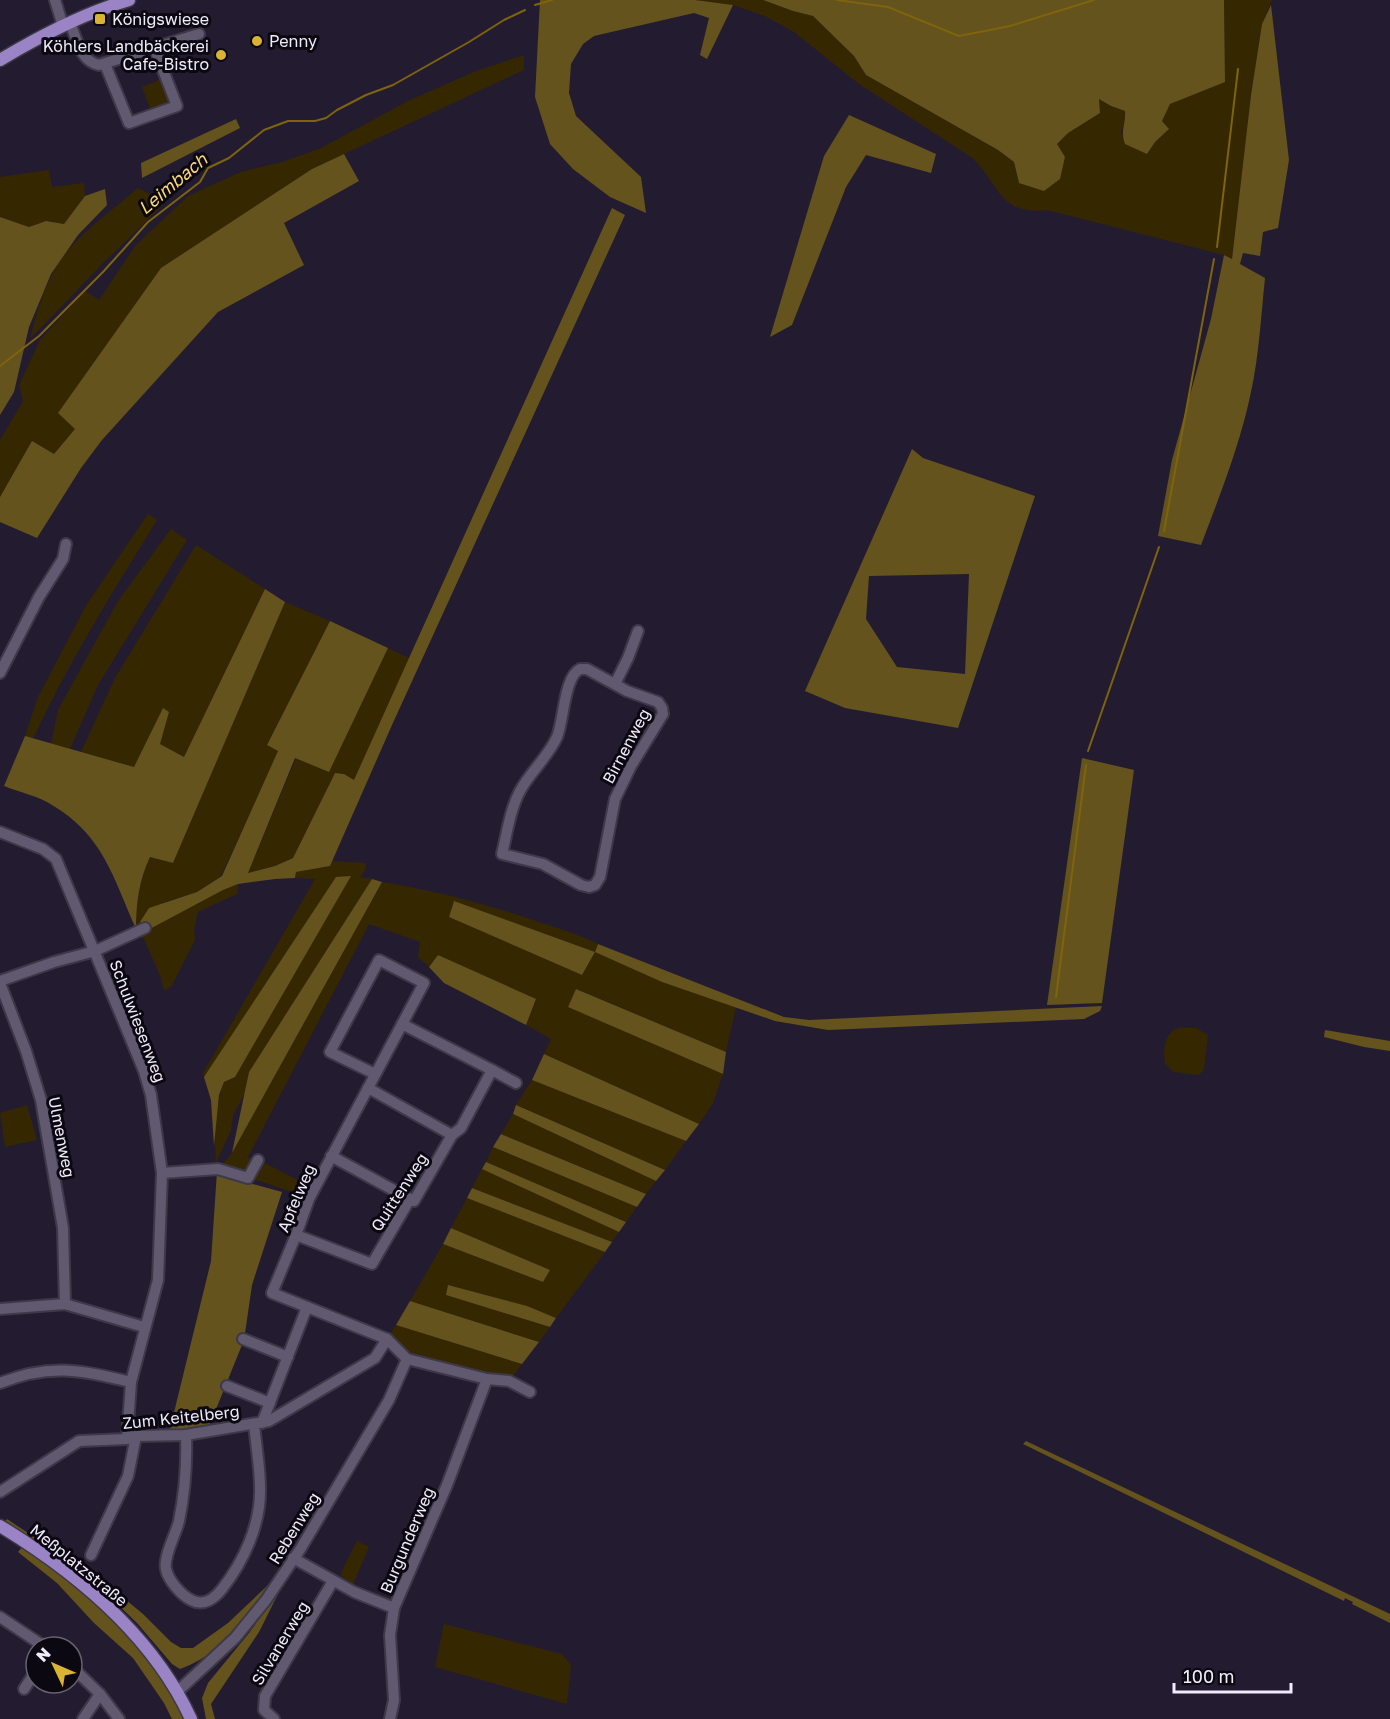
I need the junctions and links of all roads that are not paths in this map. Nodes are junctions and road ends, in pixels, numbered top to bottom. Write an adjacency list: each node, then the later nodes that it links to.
1 (56, 0): 3 (street)
2 (129, 0): 3 (main road)
3 (67, 25): 6 (main road); 7 (street)
4 (199, 34): 5 (street)
5 (154, 47): 7 (street); 7 (street)
6 (1, 58)
7 (105, 64)
8 (66, 544): 10 (street)
9 (638, 632): 11 (street)
10 (0, 673)
11 (615, 684): 11 (street, Birnenweg)
12 (0, 832): 14 (street, Schulwiesenweg)
13 (145, 928): 14 (street)
14 (95, 951): 15 (street); 24 (street, Schulwiesenweg)
15 (0, 982): 27 (street, Ulmenweg)
16 (402, 1024): 17 (street); 18 (street, Apfelweg); 18 (street, Apfelweg)
17 (492, 1070): 19 (street); 21 (street, Quittenweg)
18 (375, 1074): 20 (street, Apfelweg)
19 (516, 1083)
20 (368, 1088): 21 (street); 22 (street, Apfelweg)
21 (452, 1135): 25 (street, Quittenweg)
22 (331, 1156): 25 (street); 26 (street, Apfelweg)
23 (258, 1160): 24 (street)
24 (162, 1173): 30 (street, Schulwiesenweg)
25 (410, 1199): 26 (street, Quittenweg)
26 (296, 1235): 28 (street, Apfelweg)
27 (65, 1304): 29 (street); 30 (street)
28 (307, 1307): 32 (street, Apfelweg); 33 (street)
29 (0, 1309)
30 (144, 1327): 36 (street, Schulwiesenweg)
31 (243, 1339): 33 (street)
32 (387, 1339): 34 (street, Apfelweg); 41 (street, Zum Keitelberg)
33 (288, 1357): 40 (street)
34 (407, 1359): 35 (street); 47 (street, Rebenweg)
35 (487, 1379): 39 (street); 49 (street, Burgunderweg)
36 (131, 1382): 37 (street); 43 (street, Schulwiesenweg)
37 (0, 1383)
38 (227, 1386): 40 (street)
39 (530, 1392)
40 (270, 1403): 41 (street)
41 (258, 1423): 42 (street, Zum Keitelberg); 42 (street)
42 (186, 1435): 43 (street, Zum Keitelberg)
43 (132, 1438): 44 (street, Zum Keitelberg); 46 (street, Schulwiesenweg)
44 (0, 1492)
45 (0, 1526): 53 (main road, Meßplatzstraße)
46 (91, 1555)
47 (293, 1558): 48 (street, Burgunderweg); 53 (street, Rebenweg)
48 (333, 1581): 49 (street, Burgunderweg); 58 (street, Silvanerweg)
49 (394, 1608): 59 (street)
50 (0, 1617): 51 (street)
51 (27, 1635)
52 (84, 1679): 54 (street)
53 (178, 1691): 57 (main road, Meßplatzstraße)
54 (100, 1694): 55 (street); 56 (street)
55 (83, 1719)
56 (119, 1719)
57 (191, 1719)
58 (274, 1719)
59 (390, 1719)

